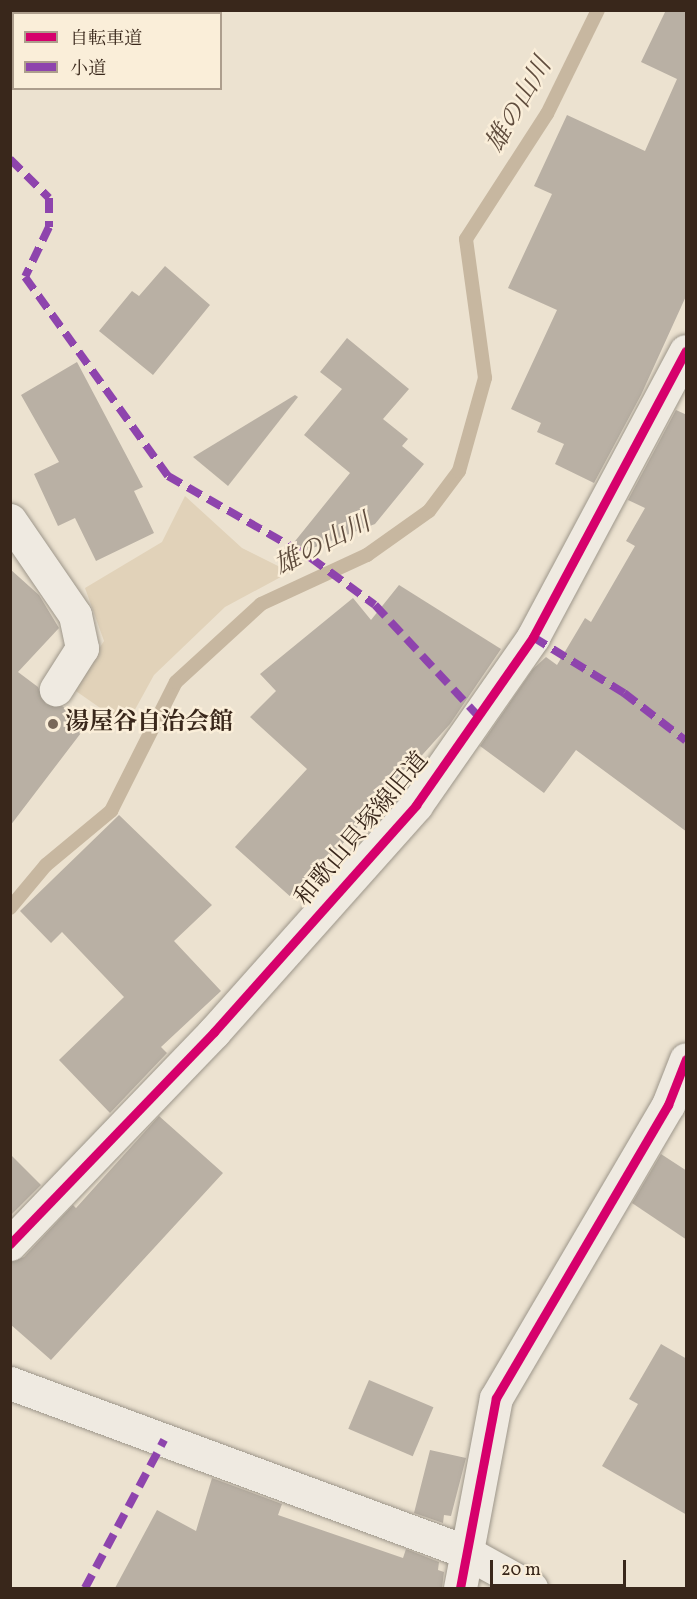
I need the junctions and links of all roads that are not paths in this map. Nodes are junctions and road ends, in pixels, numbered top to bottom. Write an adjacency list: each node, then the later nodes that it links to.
1 (687, 351): 5 (street, 和歌山貝塚線旧道)
2 (10, 520): 3 (street)
3 (56, 689)
4 (687, 1059): 7 (street)
5 (10, 1244)
6 (10, 1383): 7 (street)
7 (465, 1551): 8 (street); 9 (street)
8 (460, 1588)
9 (531, 1588)

